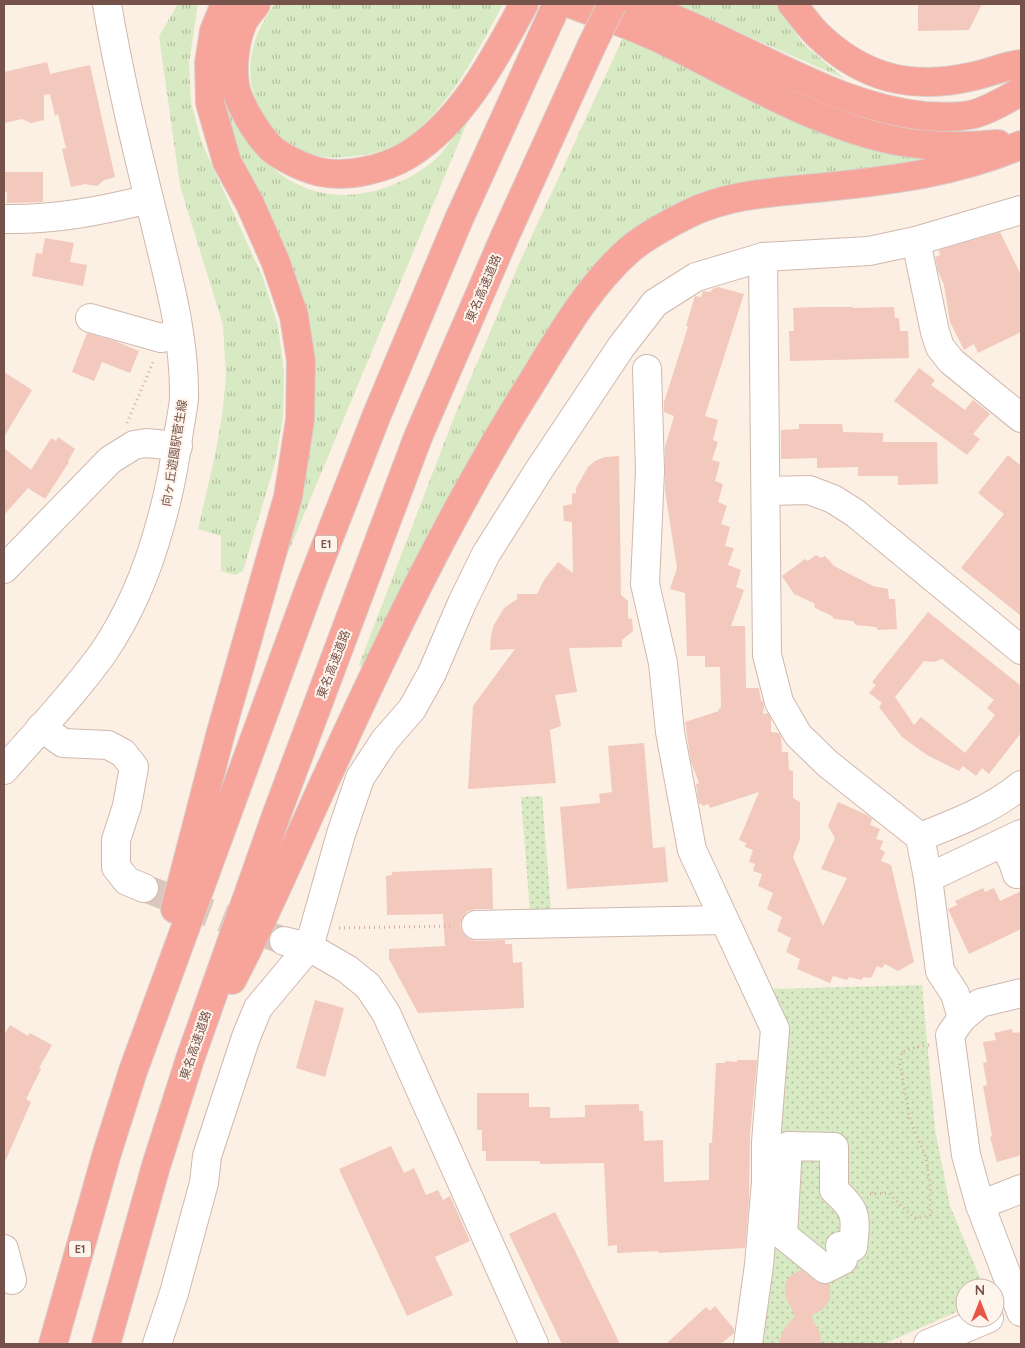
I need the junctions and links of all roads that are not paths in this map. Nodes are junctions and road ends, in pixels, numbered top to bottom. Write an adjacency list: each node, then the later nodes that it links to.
1 (107, 4): 14 (street, 向ヶ丘遊園駅菅生線)
2 (225, 4): 40 (highway)
3 (256, 4): 9 (highway)
4 (557, 4): 40 (highway, E1)
5 (572, 4): 12 (highway)
6 (612, 4): 39 (highway, 東名高速道路, bridge)
7 (637, 4): 11 (highway)
8 (792, 4): 10 (highway)
9 (522, 8)
10 (1021, 64)
11 (1021, 91)
12 (1021, 141)
13 (1021, 145): 39 (highway)
14 (149, 199): 16 (street); 20 (street, 向ヶ丘遊園駅菅生線)
15 (1021, 210): 17 (street)
16 (4, 219)
17 (916, 241): 18 (street); 22 (street)
18 (763, 257): 24 (street); 36 (street)
19 (90, 318): 20 (street)
20 (170, 336): 23 (street, 向ヶ丘遊園駅菅生線)
21 (647, 369): 34 (street)
22 (1021, 418)
23 (178, 446): 25 (street); 27 (street, 向ヶ丘遊園駅菅生線)
24 (766, 491): 26 (street); 30 (street)
25 (4, 569)
26 (1021, 650)
27 (41, 727): 28 (street, 向ヶ丘遊園駅菅生線); 33 (street)
28 (4, 770)
29 (1021, 785): 30 (street)
30 (920, 837): 32 (street)
31 (1015, 855): 32 (street)
32 (928, 878): 38 (street)
33 (144, 888)
34 (724, 920): 35 (street); 51 (street)
35 (476, 926)
36 (303, 939): 49 (street); 50 (street)
37 (1021, 993): 38 (street)
38 (962, 1018): 42 (street)
39 (190, 1059): 48 (highway, 東名高速道路)
40 (133, 1070): 47 (highway, E1)
41 (1021, 1189): 42 (street)
42 (980, 1205): 45 (street)
43 (4, 1249): 44 (street)
44 (12, 1280)
45 (1014, 1309)
46 (966, 1328): 52 (street)
47 (53, 1344)
48 (106, 1344)
49 (156, 1344)
50 (534, 1344)
51 (748, 1344)
52 (928, 1344)

